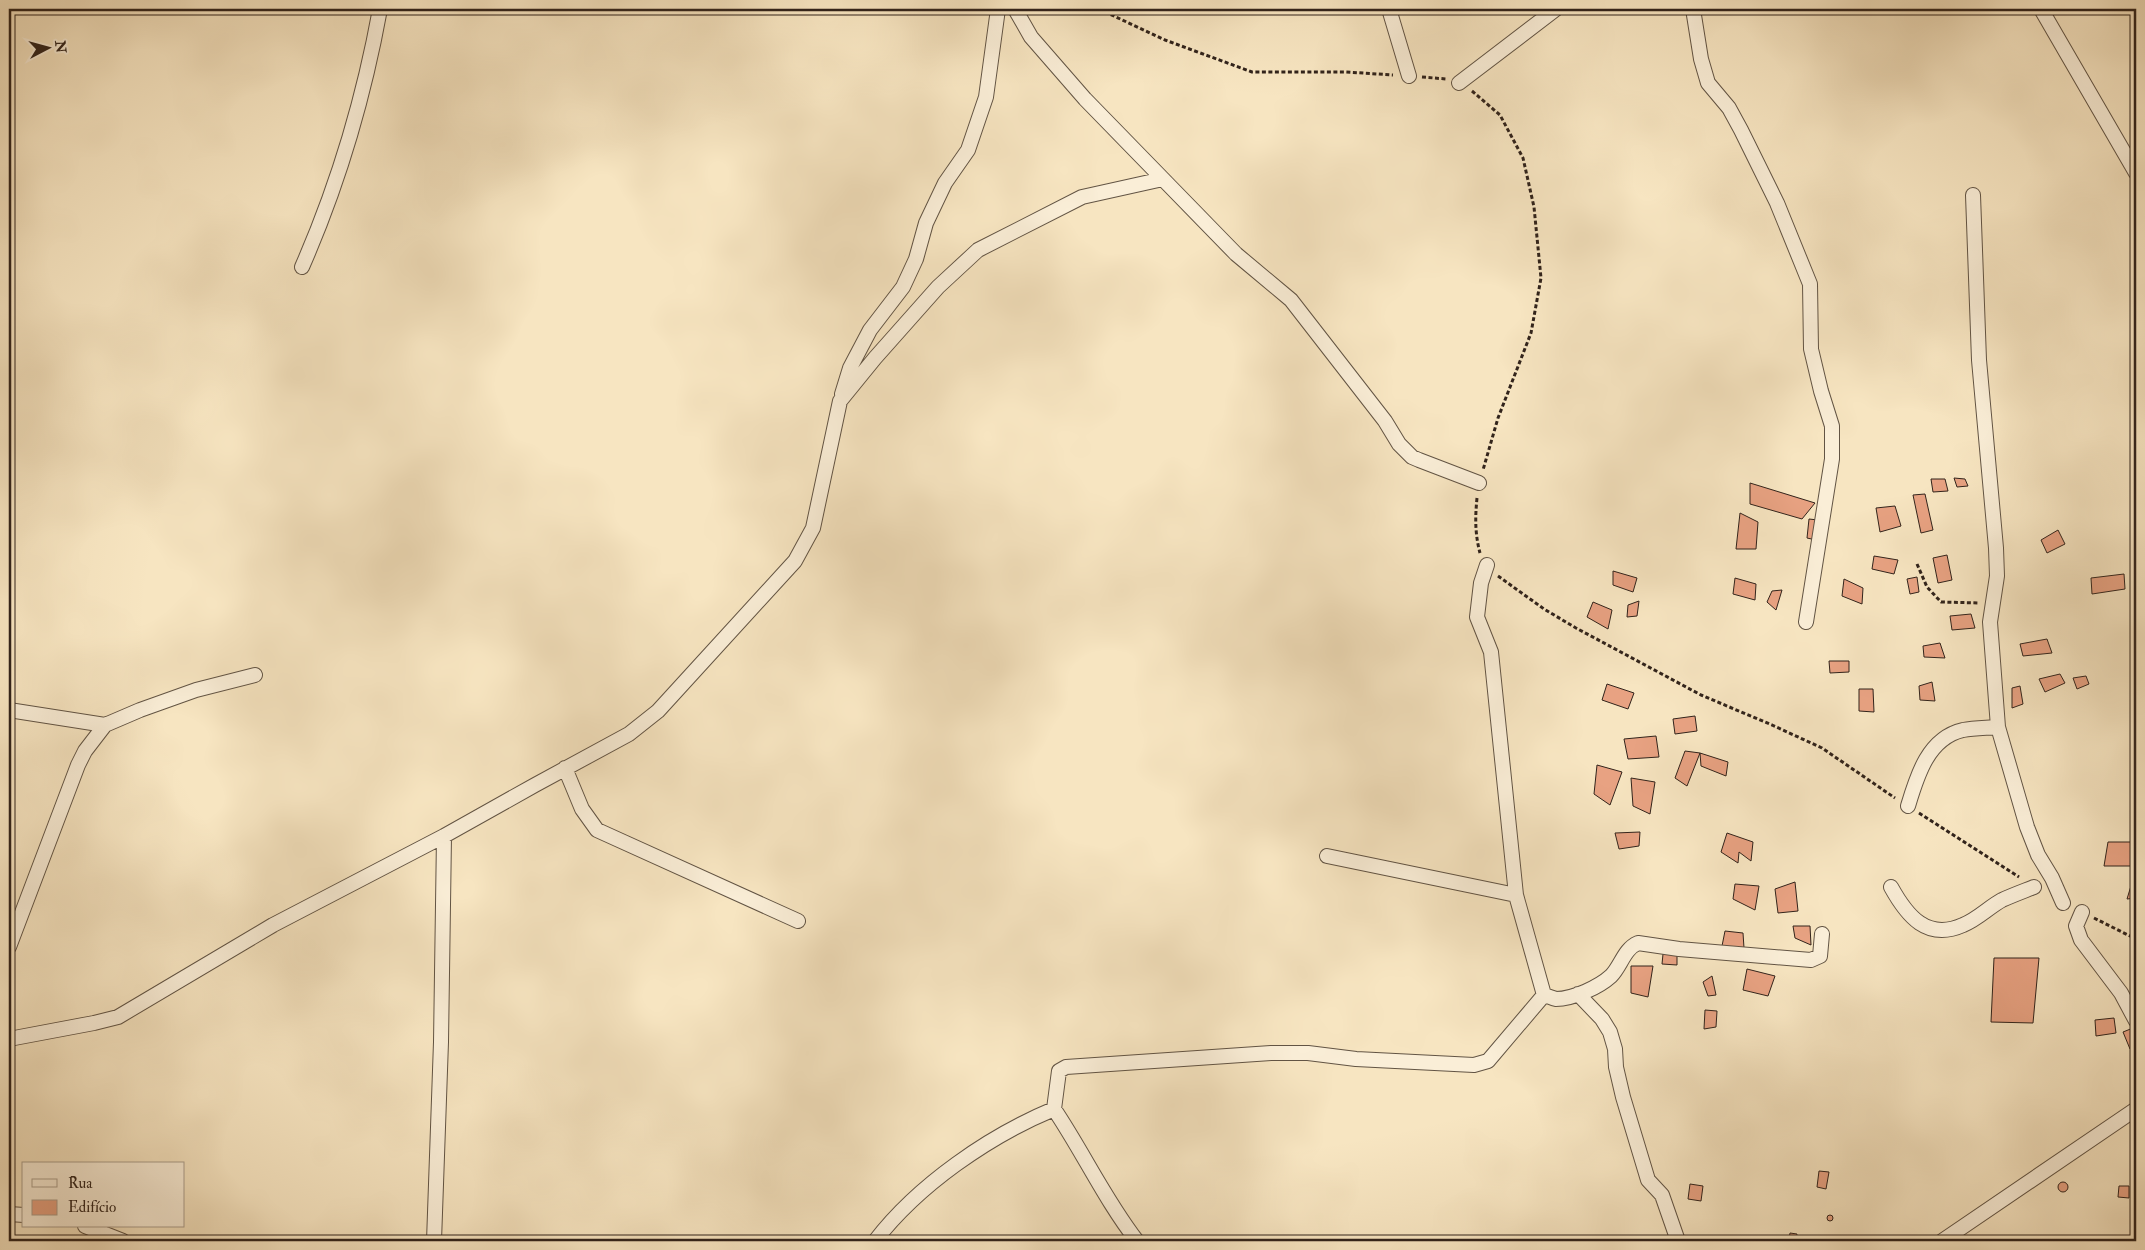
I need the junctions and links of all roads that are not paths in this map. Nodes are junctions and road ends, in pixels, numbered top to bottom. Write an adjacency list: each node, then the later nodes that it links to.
1 (380, 9): 13 (street)
2 (998, 9): 14 (street)
3 (1015, 9): 11 (street)
4 (1389, 9): 8 (street)
5 (1556, 9): 9 (street)
6 (1692, 9): 17 (street)
7 (2041, 9): 10 (street)
8 (1409, 76)
9 (1459, 83)
10 (2136, 173)
11 (1162, 179): 14 (street); 15 (street)
12 (1973, 195): 21 (street)
13 (302, 267)
14 (840, 401): 22 (street)
15 (1479, 483)
16 (1487, 565): 28 (street)
17 (1806, 622)
18 (255, 675): 20 (street)
19 (9, 710): 20 (street)
20 (105, 725): 33 (street)
21 (1998, 727): 23 (street); 29 (street)
22 (565, 768): 24 (street); 31 (street)
23 (1908, 806)
24 (444, 836): 37 (street); 44 (street)
25 (1327, 856): 28 (street)
26 (2034, 887): 27 (street)
27 (1891, 888)
28 (1516, 895): 35 (street)
29 (2063, 902)
30 (2082, 912): 36 (street)
31 (798, 921)
32 (1822, 934): 34 (street)
33 (9, 947)
34 (1578, 994): 35 (street); 47 (street)
35 (1544, 995): 38 (street)
36 (2136, 1021)
37 (9, 1038)
38 (1054, 1109): 45 (street); 46 (street)
39 (2136, 1109): 48 (street)
40 (9, 1214): 41 (street)
41 (22, 1215)
42 (90, 1228): 43 (street)
43 (123, 1241)
44 (434, 1241)
45 (875, 1241)
46 (1136, 1241)
47 (1678, 1241)
48 (1942, 1241)

